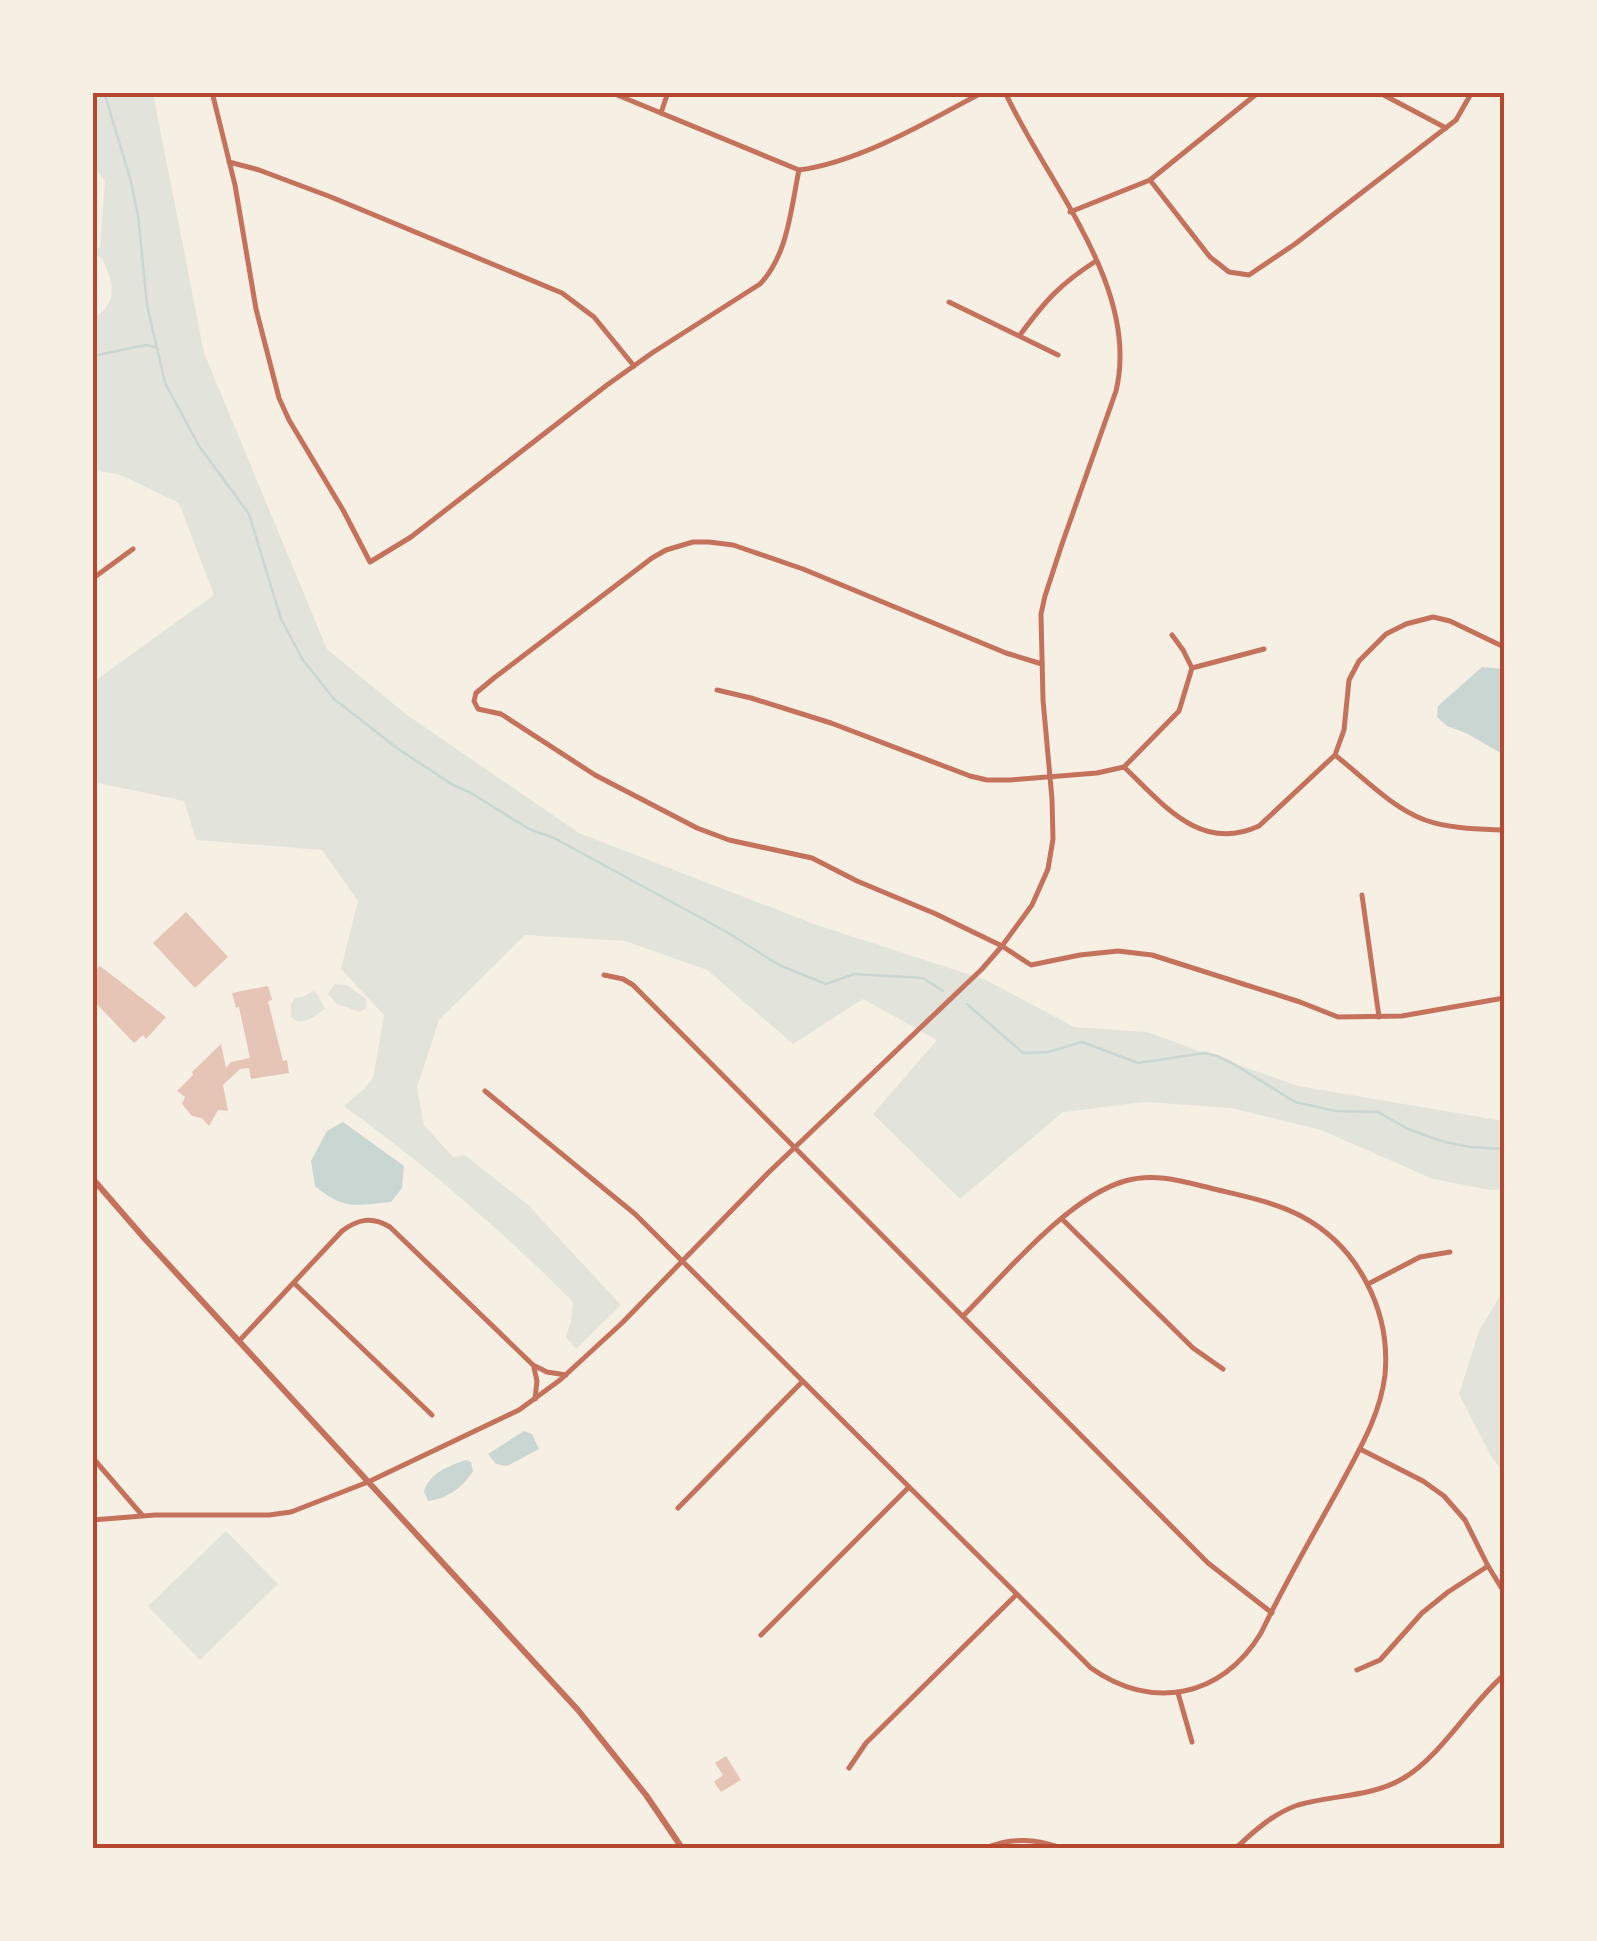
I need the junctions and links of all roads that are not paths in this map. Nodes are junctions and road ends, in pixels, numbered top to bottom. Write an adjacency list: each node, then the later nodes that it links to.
1 (212, 92): 11 (street)
2 (610, 92): 9 (street)
3 (668, 92): 9 (street)
4 (984, 92): 12 (street)
5 (1006, 92): 14 (street)
6 (1260, 92): 13 (street)
7 (1378, 92): 10 (street)
8 (1472, 92): 10 (street)
9 (661, 113): 12 (street)
10 (1446, 128): 13 (street)
11 (229, 162): 19 (street); 19 (street)
12 (799, 170): 19 (street)
13 (1150, 180): 14 (street)
14 (1070, 212): 15 (street)
15 (1096, 262): 17 (street); 25 (street)
16 (949, 302): 17 (street)
17 (1020, 336): 18 (street)
18 (1058, 355)
19 (634, 366)
20 (133, 549): 21 (street)
21 (92, 578)
22 (1172, 635): 26 (street)
23 (1504, 647): 28 (street)
24 (1264, 649): 26 (street)
25 (1042, 664): 30 (street); 33 (street)
26 (1192, 668): 29 (street)
27 (716, 690): 30 (street)
28 (1335, 755): 29 (street); 31 (street)
29 (1124, 767): 30 (street)
30 (1050, 776): 33 (street)
31 (1504, 830)
32 (1362, 895): 36 (street)
33 (1002, 946): 36 (street); 38 (street)
34 (604, 975): 38 (street)
35 (1504, 998): 36 (street)
36 (1379, 1017)
37 (485, 1092): 42 (street)
38 (794, 1148): 42 (street); 45 (street)
39 (92, 1178): 46 (street)
40 (1062, 1219): 44 (street); 45 (street); 48 (street)
41 (1450, 1252): 44 (street)
42 (682, 1261): 49 (street); 50 (street)
43 (294, 1283): 46 (street); 47 (street); 52 (street)
44 (1368, 1284): 53 (street)
45 (963, 1316): 63 (street)
46 (239, 1340): 55 (street)
47 (533, 1365): 49 (street); 51 (street)
48 (1223, 1369)
49 (566, 1374): 51 (street)
50 (802, 1382): 56 (street); 57 (street)
51 (536, 1399): 55 (street)
52 (432, 1415)
53 (1360, 1449): 60 (street); 63 (street)
54 (92, 1457): 58 (street)
55 (368, 1482): 58 (street); 72 (street)
56 (908, 1488): 62 (street); 64 (street)
57 (678, 1508)
58 (142, 1515): 59 (street)
59 (92, 1520)
60 (1488, 1566): 61 (street); 65 (street)
61 (1504, 1592)
62 (1016, 1595): 67 (street); 69 (street)
63 (1272, 1613): 67 (street)
64 (761, 1635)
65 (1357, 1670)
66 (1504, 1676): 75 (street)
67 (1178, 1692): 68 (street)
68 (1192, 1742)
69 (849, 1768)
70 (1504, 1844): 71 (street)
71 (1495, 1847)
72 (682, 1848)
73 (986, 1848): 74 (street)
74 (1062, 1848)
75 (1236, 1848)

